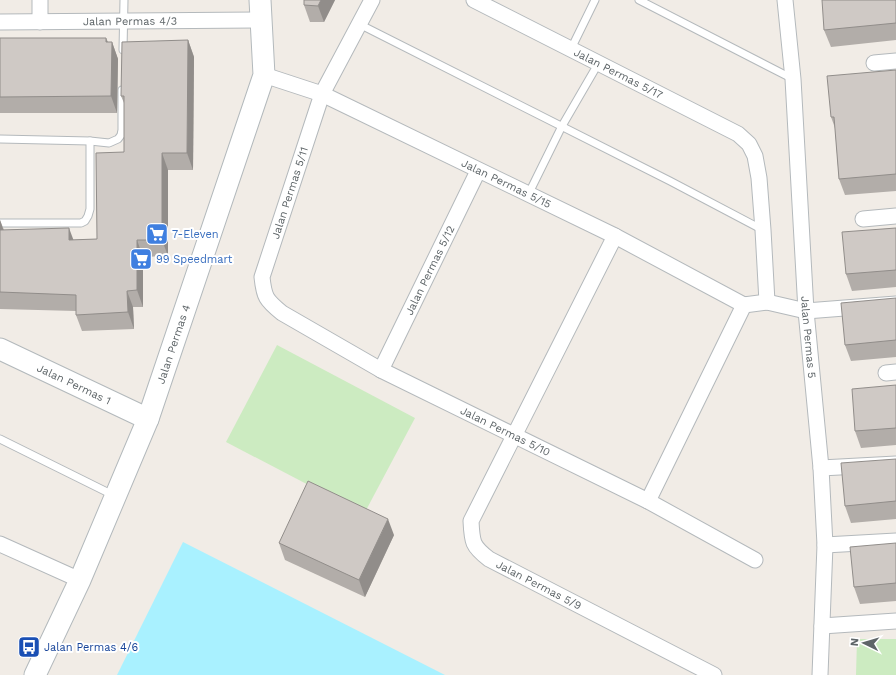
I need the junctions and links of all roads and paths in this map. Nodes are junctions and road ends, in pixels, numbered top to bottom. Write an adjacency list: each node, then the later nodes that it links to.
1 (40, 0): 11 (street)
2 (124, 0): 9 (lane)
3 (372, 0): 12 (street, Jalan Permas 5/11)
4 (474, 0): 13 (street, Jalan Permas 5/17)
5 (595, 0): 13 (lane)
6 (639, 0): 19 (lane)
7 (785, 0): 19 (street, Jalan Permas 5)
8 (261, 10): 9 (street, Jalan Permas 4/3); 18 (street, Jalan Permas 4)
9 (124, 21): 11 (street, Jalan Permas 4/3); 14 (lane)
10 (0, 22): 11 (street, Jalan Permas 4/3)
11 (40, 22)
12 (359, 24): 21 (street, Jalan Permas 5/11); 22 (lane)
13 (571, 49): 16 (street, Jalan Permas 5/17)
14 (123, 60)
15 (896, 61): 17 (street)
16 (598, 64): 22 (lane); 30 (street, Jalan Permas 5/17)
17 (874, 64)
18 (264, 75): 21 (street, Jalan Permas 5/15); 39 (street, Jalan Permas 4)
19 (793, 79): 36 (street, Jalan Permas 5)
20 (122, 84): 24 (lane)
21 (322, 94): 25 (street, Jalan Permas 5/15); 32 (street, Jalan Permas 5/11)
22 (562, 126): 26 (lane); 30 (lane)
23 (0, 139): 24 (lane)
24 (90, 141): 29 (lane)
25 (478, 171): 26 (street, Jalan Permas 5/15); 38 (street, Jalan Permas 5/12)
26 (528, 195): 31 (street, Jalan Permas 5/15)
27 (896, 216): 28 (street)
28 (863, 219)
29 (0, 223)
30 (763, 230): 33 (street)
31 (615, 236): 35 (street, Jalan Permas 5/15); 40 (street)
32 (264, 292): 38 (street, Jalan Permas 5/10)
33 (767, 302): 35 (street); 36 (street)
34 (896, 304): 36 (street)
35 (744, 305): 45 (street)
36 (806, 311): 43 (street, Jalan Permas 5)
37 (0, 349): 39 (street, Jalan Permas 1)
38 (381, 370): 40 (street, Jalan Permas 5/10)
39 (148, 419): 44 (street, Jalan Permas 4)
40 (514, 435): 45 (street, Jalan Permas 5/10); 54 (street, Jalan Permas 5/9)
41 (0, 440): 44 (lane)
42 (896, 464): 43 (street)
43 (821, 468): 48 (street, Jalan Permas 5)
44 (115, 496): 50 (street, Jalan Permas 4)
45 (648, 501): 49 (street, Jalan Permas 5/10)
46 (896, 541): 48 (street)
47 (0, 544): 50 (street)
48 (825, 546): 52 (street, Jalan Permas 5)
49 (755, 560)
50 (80, 580): 53 (street, Jalan Permas 4)
51 (896, 621): 52 (street)
52 (822, 626): 55 (street, Jalan Permas 5)
53 (35, 675)
54 (714, 675)
55 (820, 675)

